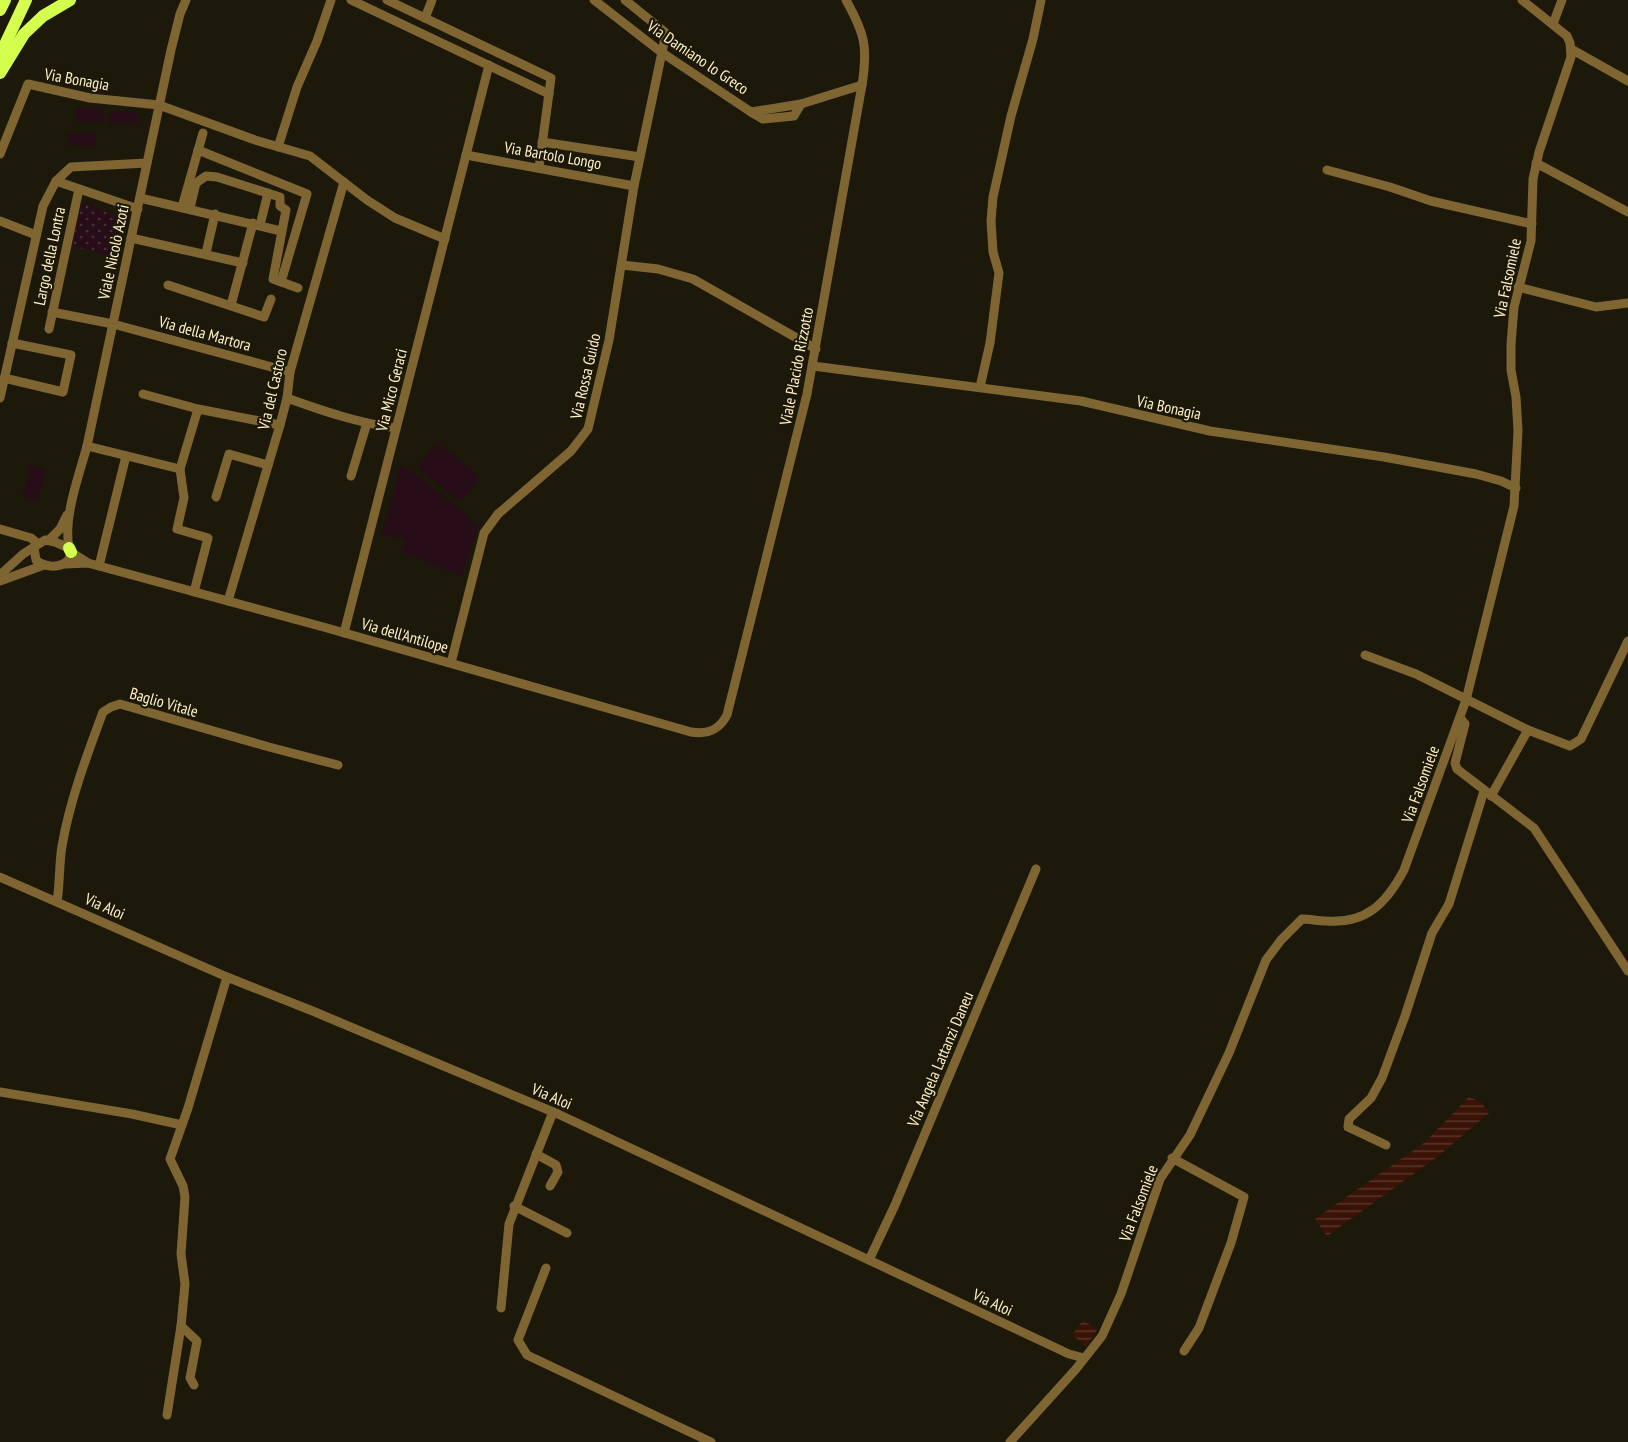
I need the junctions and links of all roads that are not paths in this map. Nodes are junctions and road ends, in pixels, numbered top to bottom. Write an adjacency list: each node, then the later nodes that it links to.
1 (5, 0): 15 (main road)
2 (26, 0): 20 (main road)
3 (70, 0): 22 (main road)
4 (186, 0): 26 (street, Viale Nicolò Azoti)
5 (331, 0): 29 (street)
6 (351, 0): 21 (street)
7 (387, 0): 16 (street)
8 (432, 0): 16 (street)
9 (594, 0): 19 (street, Via Damiano lo Greco)
10 (625, 0): 19 (street, Via Rossa Guido)
11 (846, 0): 24 (street, Viale Placido Rizzotto)
12 (1041, 0): 77 (street)
13 (1522, 0): 17 (street)
14 (1562, 0): 17 (street)
15 (0, 10)
16 (425, 18): 25 (street)
17 (1553, 24): 18 (street)
18 (1571, 49): 23 (street); 35 (street, Via Falsomiele)
19 (661, 52): 24 (street, Via Damiano lo Greco); 33 (street, Via Rossa Guido)
20 (0, 55)
21 (489, 65): 25 (street); 32 (street, Via Mico Geraci)
22 (0, 73)
23 (1628, 81)
24 (862, 85): 73 (street, Viale Placido Rizzotto)
25 (549, 94): 28 (street)
26 (159, 105): 29 (street); 31 (street, Via Bonagia); 34 (street, Viale Nicolò Azoti)
27 (203, 133): 30 (street)
28 (542, 142): 33 (street); 36 (street)
29 (278, 147): 39 (street)
30 (198, 150): 40 (street); 46 (street)
31 (0, 154)
32 (466, 155): 36 (street, Via Bartolo Longo); 58 (street, Via Mico Geraci)
33 (640, 157): 41 (street, Via Rossa Guido)
34 (147, 162): 38 (street); 45 (street, Viale Nicolò Azoti)
35 (1536, 163): 49 (street); 54 (street, Via Falsomiele)
36 (539, 168): 41 (street, Via Bartolo Longo)
37 (1327, 170): 54 (street)
38 (56, 181): 42 (street); 56 (street)
39 (344, 183): 58 (street); 75 (street, Via del Castoro)
40 (284, 185): 44 (street); 51 (street)
41 (634, 186): 61 (street, Via Rossa Guido)
42 (79, 189): 47 (street); 69 (street, Largo della Lontra)
43 (268, 193): 44 (street); 46 (street); 53 (street)
44 (280, 197): 48 (street)
45 (140, 198): 46 (street); 47 (street, Viale Nicolò Azoti)
46 (186, 208): 50 (street)
47 (138, 209): 57 (street, Viale Nicolò Azoti)
48 (286, 210): 51 (street); 55 (street)
49 (1628, 212)
50 (215, 214): 53 (street); 59 (street)
51 (300, 214): 62 (street)
52 (0, 221): 56 (street)
53 (257, 224): 55 (street); 60 (street)
54 (1532, 224): 64 (street, Via Falsomiele)
55 (281, 231): 62 (street)
56 (36, 235): 72 (street)
57 (131, 238): 59 (street); 70 (street, Viale Nicolò Azoti)
58 (445, 239): 84 (street, Via Mico Geraci)
59 (206, 254): 60 (street)
60 (243, 263): 68 (street)
61 (622, 265): 73 (street); 109 (street, Via Rossa Guido)
62 (281, 282): 65 (street)
63 (168, 285): 68 (street)
64 (1518, 287): 67 (street); 90 (street, Via Falsomiele)
65 (298, 288)
66 (271, 299): 68 (street)
67 (1628, 303)
68 (231, 305)
69 (52, 312): 70 (street, Via della Martora); 71 (street, Largo della Lontra)
70 (113, 324): 75 (street, Via della Martora); 85 (street, Viale Nicolò Azoti)
71 (49, 329)
72 (12, 343): 76 (street); 76 (street)
73 (816, 349): 74 (street, Viale Placido Rizzotto)
74 (813, 366): 77 (street, Via Bonagia); 113 (street, Viale Placido Rizzotto)
75 (290, 372): 80 (street, Via del Castoro)
76 (4, 378): 79 (street)
77 (980, 387): 90 (street, Via Bonagia)
78 (143, 394): 81 (street)
79 (0, 398)
80 (287, 398): 82 (street); 83 (street, Via del Castoro)
81 (198, 409): 83 (street); 88 (street)
82 (367, 423): 84 (street); 89 (street)
83 (280, 425): 87 (street, Via del Castoro)
84 (396, 428): 105 (street, Via Mico Geraci)
85 (87, 446): 86 (street); 92 (street, Viale Nicolò Azoti)
86 (126, 456): 88 (street); 100 (street)
87 (268, 465): 91 (street); 104 (street, Via del Castoro)
88 (180, 469): 103 (street)
89 (351, 476)
90 (1516, 488): 110 (street, Via Falsomiele)
91 (216, 496)
92 (70, 510): 94 (street); 96 (street)
93 (0, 529): 95 (street)
94 (49, 540): 95 (street); 96 (street)
95 (36, 545): 99 (street); 101 (street)
96 (70, 550): 97 (street); 98 (street)
97 (88, 563): 98 (street); 100 (street, Via dell'Antilope)
98 (64, 564): 99 (street)
99 (44, 565): 102 (street)
100 (99, 566): 103 (street, Via dell'Antilope)
101 (0, 575)
102 (0, 581)
103 (194, 592): 104 (street, Via dell'Antilope)
104 (228, 601): 105 (street, Via dell'Antilope)
105 (344, 633): 109 (street, Via dell'Antilope)
106 (1628, 641): 107 (street)
107 (1625, 652): 112 (street)
108 (1365, 656): 110 (street)
109 (451, 663): 113 (street, Via dell'Antilope)
110 (1466, 700): 111 (street, Via Falsomiele); 112 (street)
111 (1460, 718): 115 (street); 126 (street, Via Falsomiele)
112 (1528, 730): 115 (street)
113 (713, 731)
114 (338, 765): 118 (street, Baglio Vitale)
115 (1488, 794): 119 (street); 124 (street)
116 (1036, 869): 130 (street, Via Angela Lattanzi Daneu)
117 (0, 877): 118 (street, Via Aloi)
118 (57, 902): 120 (street, Via Aloi)
119 (1628, 971)
120 (227, 977): 122 (street, Via Aloi); 123 (street)
121 (0, 1092): 123 (street)
122 (553, 1112): 125 (street); 130 (street, Via Aloi)
123 (182, 1125): 133 (street)
124 (1386, 1145)
125 (536, 1154): 127 (street); 128 (street)
126 (1172, 1158): 134 (street); 135 (street, Via Falsomiele)
127 (550, 1186)
128 (514, 1206): 129 (street); 132 (street)
129 (567, 1233)
130 (869, 1260): 135 (street, Via Aloi)
131 (546, 1268): 138 (street)
132 (501, 1308)
133 (181, 1326): 136 (street); 137 (street)
134 (1184, 1351)
135 (1084, 1358): 139 (street, Via Falsomiele)
136 (194, 1385)
137 (167, 1416)
138 (711, 1442)
139 (1010, 1442)

